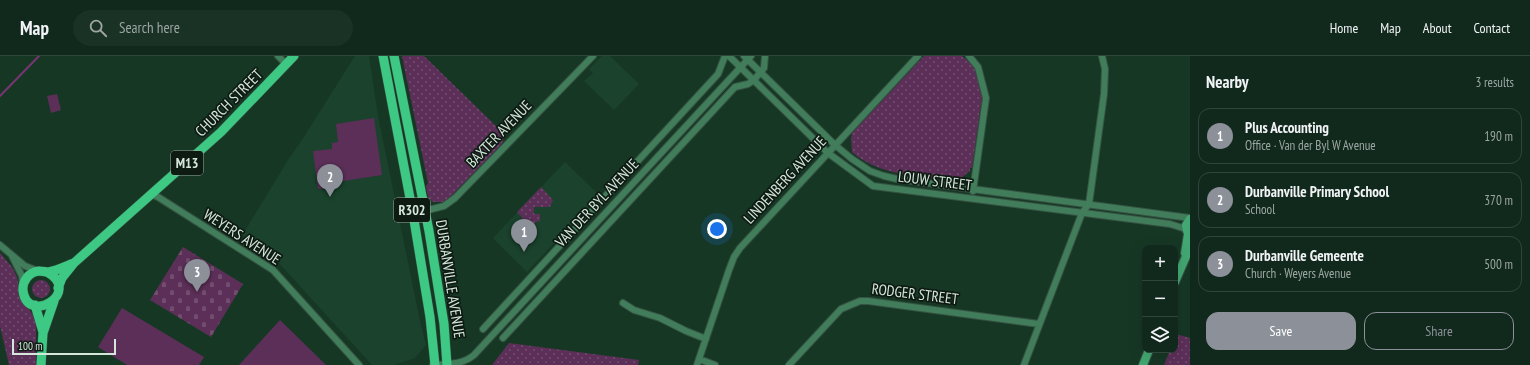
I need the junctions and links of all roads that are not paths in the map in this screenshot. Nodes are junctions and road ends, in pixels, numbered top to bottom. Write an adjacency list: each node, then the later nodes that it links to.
1 (278, 56): 13 (street)
2 (294, 56): 13 (main road, CHURCH STREET / M13)
3 (383, 56): 25 (main road, DURBANVILLE AVENUE / R302)
4 (394, 56): 23 (main road, DURBANVILLE AVENUE / R302)
5 (593, 56): 23 (street, BAXTER AVENUE)
6 (725, 56): 37 (street)
7 (729, 56): 14 (street, LOUW STREET)
8 (765, 56): 15 (street, VAN DER BYL AVENUE)
9 (918, 56): 17 (street, LINDENBERG AVENUE)
10 (969, 56): 19 (street)
11 (1102, 56): 22 (street)
12 (747, 57): 14 (street, VAN DER BYL AVENUE); 15 (street, LOUW STREET)
13 (286, 64): 20 (main road, CHURCH STREET / M13)
14 (740, 68): 16 (street, LOUW STREET); 38 (street, VAN DER BYL AVENUE)
15 (760, 73): 16 (street, VAN DER BYL AVENUE); 17 (street, LOUW STREET)
16 (754, 80): 18 (street, LOUW STREET); 45 (street, VAN DER BYL AVENUE)
17 (835, 145): 18 (street, LINDENBERG AVENUE); 19 (street, LOUW STREET)
18 (828, 153): 21 (street, LOUW STREET); 46 (street, LINDENBERG AVENUE)
19 (974, 189): 21 (street); 22 (street, LOUW STREET)
20 (151, 194): 32 (main road, CHURCH STREET / M13); 50 (street, WEYERS AVENUE)
21 (972, 199): 24 (street, LOUW STREET)
22 (1089, 204): 24 (street); 26 (street, LOUW STREET)
23 (426, 211): 25 (street, BAXTER AVENUE); 52 (main road, DURBANVILLE AVENUE / R302)
24 (1082, 213): 27 (street, LOUW STREET); 42 (street)
25 (413, 214): 51 (main road, DURBANVILLE AVENUE / R302)
26 (1190, 218): 27 (street)
27 (1188, 232): 31 (street)
28 (0, 245): 30 (street)
29 (1190, 247): 31 (street)
30 (11, 255): 33 (street); 35 (street)
31 (1184, 258): 34 (street)
32 (74, 263): 33 (main road, CHURCH STREET / M13); 36 (main road, CHURCH STREET / M13)
33 (43, 272): 35 (main road, M13); 36 (main road)
34 (1175, 281)
35 (23, 285): 41 (main road, M13)
36 (58, 288): 39 (main road, M13)
37 (520, 288): 38 (street); 43 (street)
38 (530, 294): 52 (street, VAN DER BYL AVENUE)
39 (54, 301): 41 (main road); 44 (main road, M13)
40 (623, 303): 46 (street)
41 (35, 305): 44 (main road, M13)
42 (1039, 324): 54 (street, RODGER STREET); 55 (street)
43 (483, 329)
44 (43, 333): 49 (main road, M13)
45 (503, 338)
46 (706, 339): 48 (street, LINDENBERG AVENUE)
47 (1148, 353): 56 (street)
48 (698, 362): 53 (street)
49 (41, 365)
50 (358, 365)
51 (434, 365): 52 (street, VAN DER BYL AVENUE)
52 (448, 365)
53 (715, 365)
54 (789, 365)
55 (1024, 365)
56 (1143, 365)

